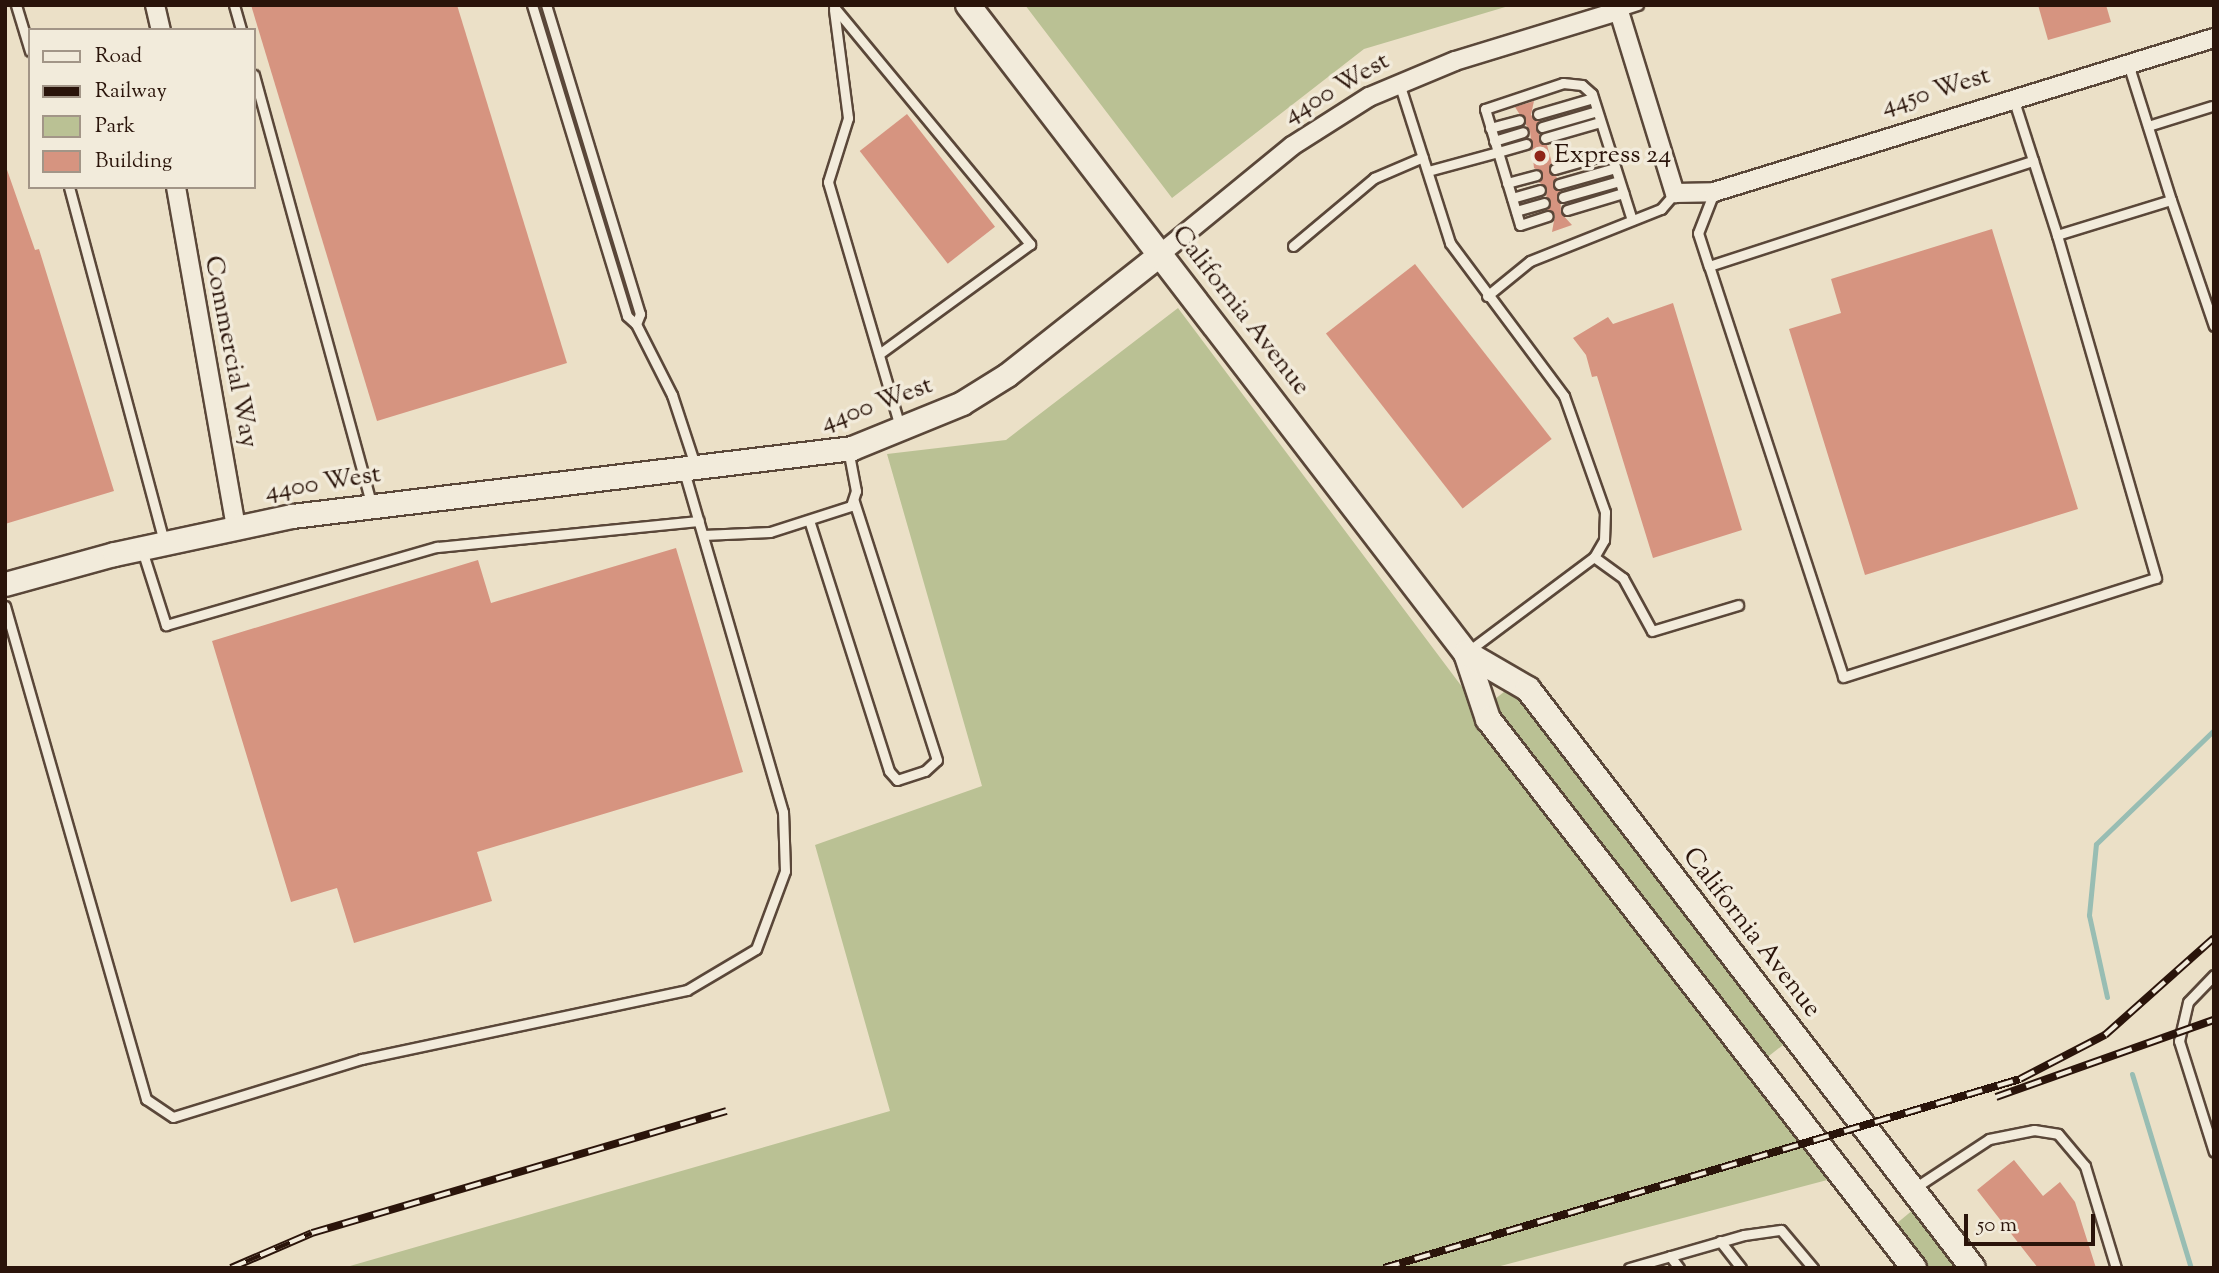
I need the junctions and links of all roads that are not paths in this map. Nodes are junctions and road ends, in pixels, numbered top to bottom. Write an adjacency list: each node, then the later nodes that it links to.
1 (16, 5): 13 (lane)
2 (155, 5): 10 (street)
3 (234, 5): 11 (lane)
4 (532, 5): 61 (lane)
5 (546, 5): 61 (lane)
6 (968, 5): 58 (main road, California Avenue)
7 (1638, 5): 9 (lane)
8 (834, 6): 63 (lane); 63 (lane)
9 (1618, 8): 16 (street, 4400 West); 47 (street)
10 (161, 28)
11 (240, 28)
12 (2214, 38): 14 (street, 4450 West)
13 (28, 44)
14 (2127, 61): 17 (street, 4450 West); 24 (lane)
15 (256, 82): 68 (lane)
16 (1399, 83): 33 (lane); 58 (street, 4400 West)
17 (2013, 96): 34 (lane); 45 (street, 4450 West)
18 (1593, 98): 20 (lane); 21 (lane); 26 (lane)
19 (2212, 106): 24 (lane)
20 (1597, 111): 23 (lane); 25 (lane)
21 (1538, 114)
22 (1519, 120): 26 (lane)
23 (1600, 122): 28 (lane); 32 (lane)
24 (2148, 126): 50 (lane)
25 (1542, 127)
26 (1490, 128): 29 (lane)
27 (1523, 132): 29 (lane)
28 (1545, 138)
29 (1494, 141): 31 (lane)
30 (1526, 144): 31 (lane)
31 (1498, 152): 37 (lane); 40 (lane)
32 (1610, 153): 35 (lane); 36 (lane)
33 (1423, 157): 37 (lane); 57 (lane)
34 (2034, 161): 56 (lane); 59 (lane)
35 (1615, 168): 39 (lane); 41 (lane)
36 (1555, 169)
37 (1428, 171): 60 (lane)
38 (1536, 175): 40 (lane)
39 (1619, 181): 46 (lane); 48 (lane)
40 (1507, 183): 49 (lane)
41 (1559, 184)
42 (70, 189): 73 (lane)
43 (176, 189): 71 (street, Commercial Way)
44 (1540, 190): 49 (lane)
45 (1714, 191): 47 (street, 4450 West); 59 (lane)
46 (1623, 193): 52 (lane); 55 (lane)
47 (1675, 193): 55 (lane)
48 (1563, 197)
49 (1512, 198): 53 (lane)
50 (2171, 200): 56 (lane); 62 (lane)
51 (1544, 203): 53 (lane)
52 (1567, 210)
53 (1516, 211): 54 (lane)
54 (1548, 216)
55 (1632, 220): 60 (lane)
56 (2057, 235): 59 (lane)
57 (1293, 246)
58 (1159, 255): 64 (street, 4400 West); 79 (main road, California Avenue)
59 (1709, 266)
60 (1487, 296): 75 (lane)
61 (636, 324): 66 (lane)
62 (2214, 326)
63 (879, 354): 64 (lane)
64 (901, 431): 65 (street, 4400 West)
65 (848, 449): 66 (street, 4400 West); 67 (lane)
66 (690, 470): 68 (street, 4400 West); 70 (lane)
67 (855, 501): 69 (lane); 69 (lane)
68 (371, 504): 71 (street, 4400 West)
69 (809, 520): 72 (lane)
70 (699, 521): 72 (lane); 74 (lane)
71 (236, 526): 73 (street, 4400 West)
72 (703, 535): 78 (lane)
73 (164, 542): 74 (street, 4400 West)
74 (141, 548): 76 (street, 4400 West)
75 (1594, 557): 77 (lane); 79 (lane)
76 (5, 584)
77 (1738, 605)
78 (5, 606)
79 (1466, 653): 82 (main road, California Avenue); 89 (main road, California Avenue)
80 (2214, 975): 81 (lane)
81 (2214, 1152)
82 (1913, 1190): 90 (main road, California Avenue); 91 (lane)
83 (1720, 1241): 84 (lane); 87 (lane); 88 (lane)
84 (1670, 1256): 85 (lane); 86 (lane)
85 (1629, 1268)
86 (1679, 1268)
87 (1741, 1268)
88 (1813, 1268)
89 (1914, 1268)
90 (1973, 1268)
91 (2116, 1268)

